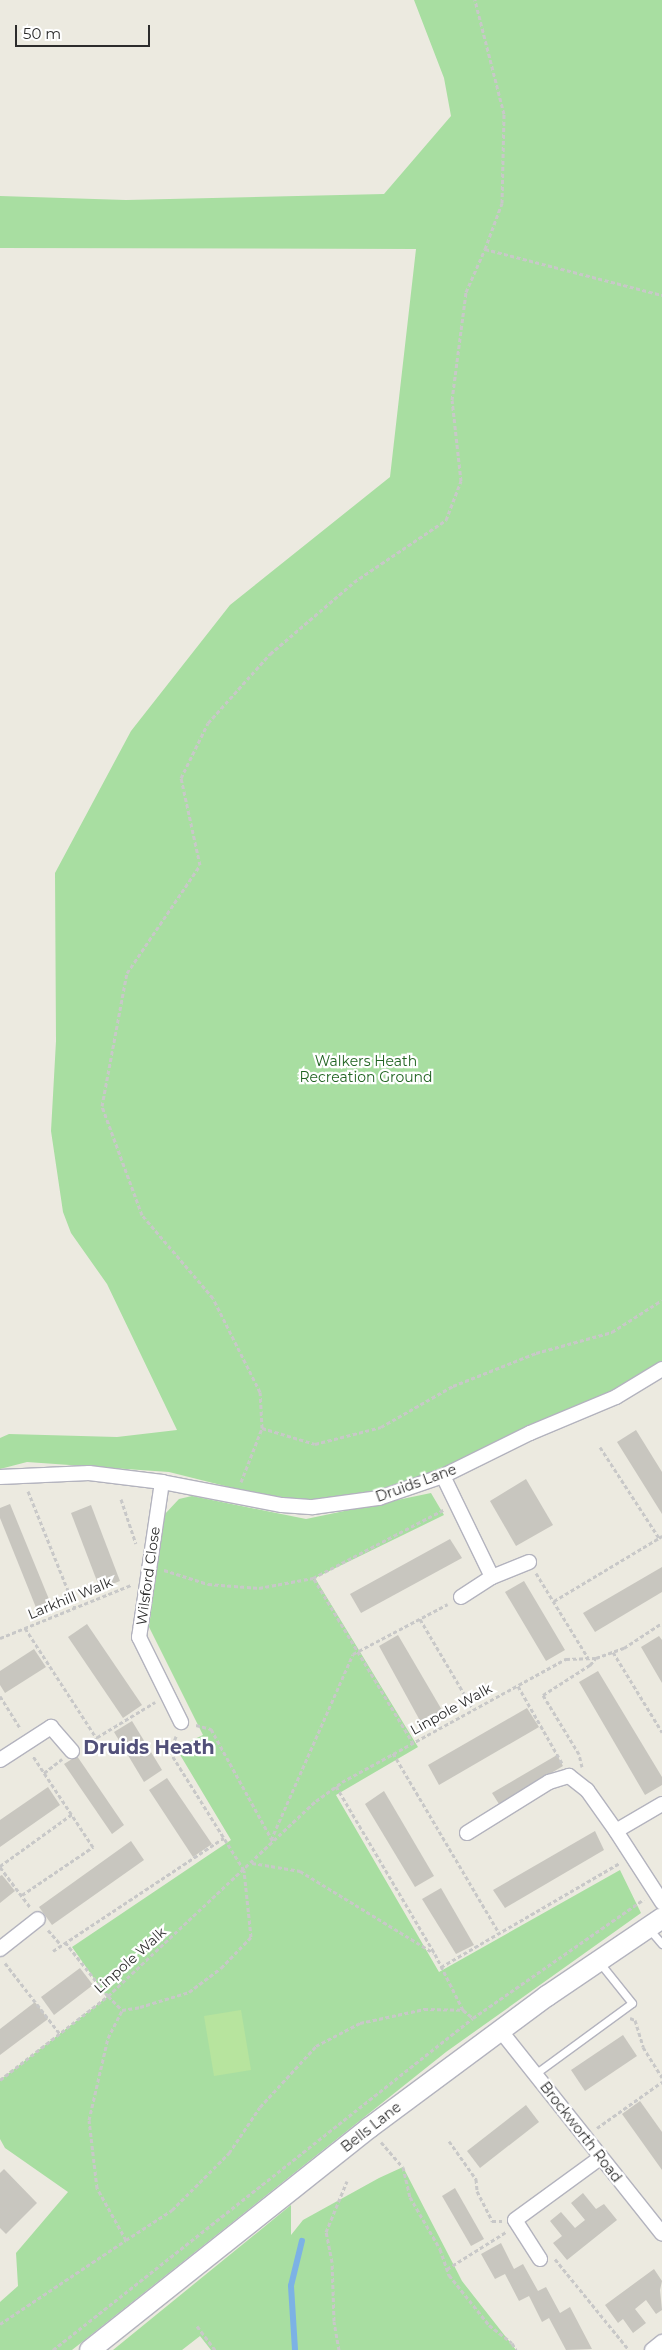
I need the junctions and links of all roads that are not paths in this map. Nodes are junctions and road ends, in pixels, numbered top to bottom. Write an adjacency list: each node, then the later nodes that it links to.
1 (662, 1369): 2 (street, Druids Lane)
2 (443, 1476): 4 (street, Druids Lane); 6 (street)
3 (0, 1477): 4 (street, Druids Lane)
4 (162, 1482): 8 (street, Wilsford Close)
5 (529, 1562): 6 (street)
6 (492, 1577): 7 (street)
7 (461, 1597)
8 (181, 1722)
9 (72, 1751): 10 (street)
10 (0, 1760)
11 (662, 1804): 12 (street)
12 (616, 1831): 13 (street); 14 (street)
13 (467, 1833)
14 (662, 1902)
15 (38, 1919): 18 (street)
16 (655, 1923): 17 (lane); 19 (street, Bells Lane)
17 (662, 1944)
18 (0, 1949)
19 (598, 1961): 20 (street, Bells Lane); 21 (lane)
20 (500, 2030): 21 (street, Brockworth Road); 26 (street, Bells Lane)
21 (535, 2074): 22 (street, Brockworth Road)
22 (600, 2158): 23 (street, Brockworth Road); 24 (street)
23 (661, 2232)
24 (540, 2259)
25 (662, 2342): 27 (street)
26 (90, 2350)
27 (652, 2350)

